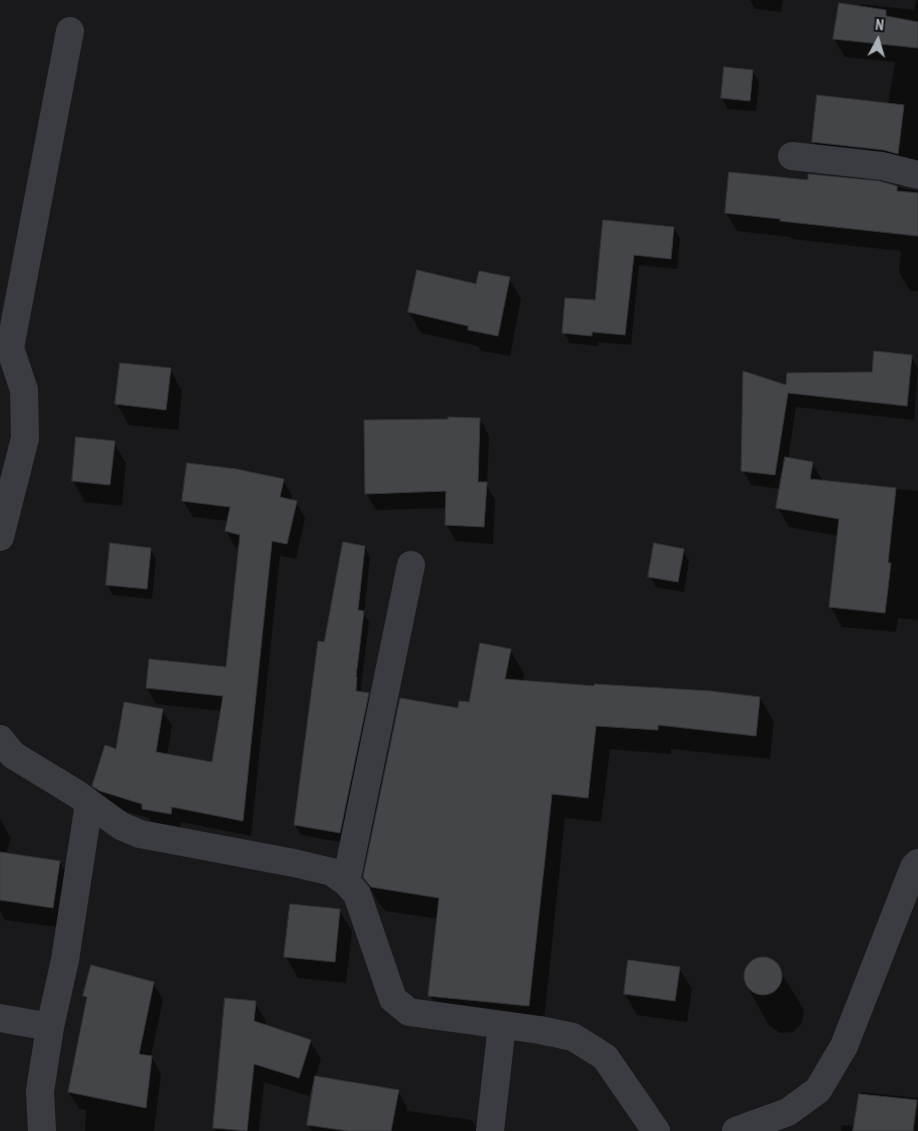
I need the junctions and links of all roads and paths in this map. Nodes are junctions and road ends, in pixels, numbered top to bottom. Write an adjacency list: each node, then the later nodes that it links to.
1 (70, 31): 4 (street)
2 (792, 156): 3 (street)
3 (918, 175)
4 (5, 345): 5 (street)
5 (0, 537)
6 (411, 565): 10 (street)
7 (0, 739): 8 (street)
8 (89, 803): 10 (street); 13 (street)
9 (918, 863): 17 (street)
10 (346, 882): 12 (street)
11 (0, 1018): 13 (street)
12 (502, 1025): 15 (street); 16 (street)
13 (50, 1027): 14 (street)
14 (42, 1131)
15 (490, 1131)
16 (656, 1131)
17 (736, 1131)

